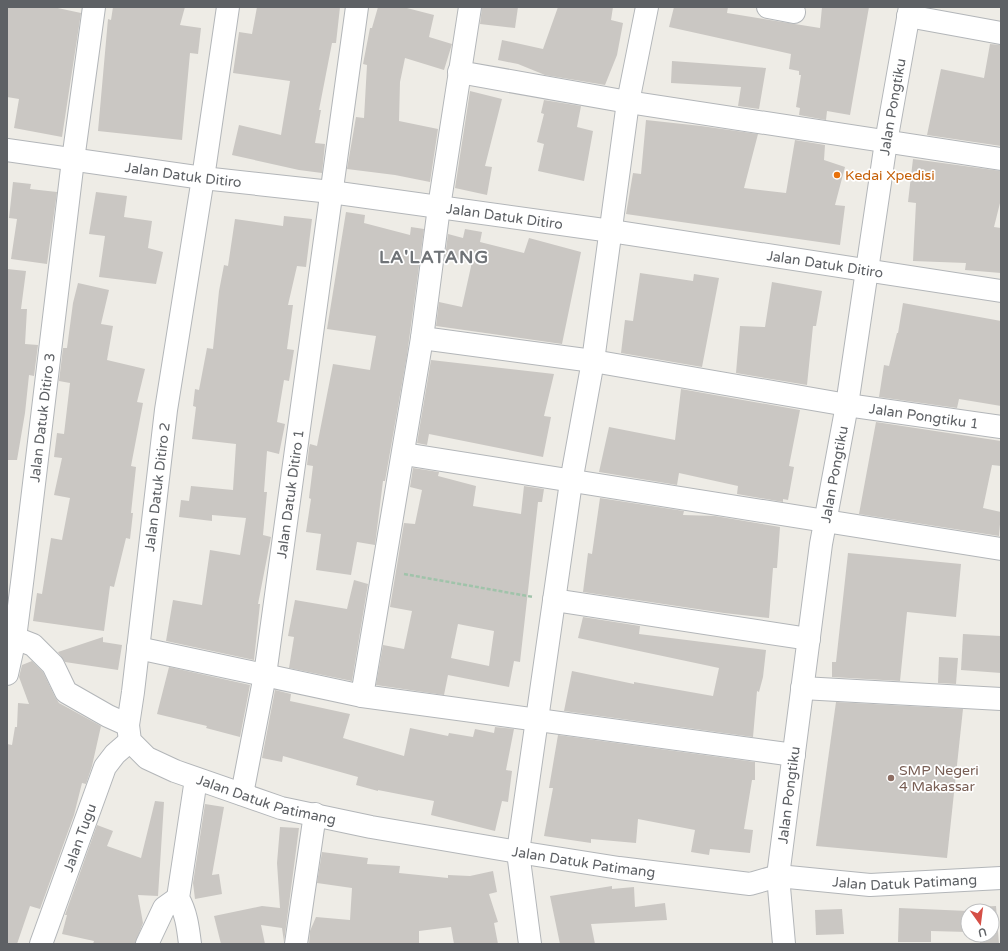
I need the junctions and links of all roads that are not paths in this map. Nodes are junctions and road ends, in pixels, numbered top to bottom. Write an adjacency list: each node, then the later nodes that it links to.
1 (94, 7): 15 (street, Jalan Datuk Ditiro 3)
2 (228, 7): 16 (street, Jalan Datuk Ditiro 2)
3 (357, 7): 17 (street, Jalan Datuk Ditiro 1)
4 (470, 7): 10 (street)
5 (647, 7): 11 (street)
6 (768, 7): 7 (street)
7 (794, 12)
8 (909, 12): 9 (street); 12 (street, Jalan Pongtiku)
9 (1001, 32)
10 (459, 72): 11 (street); 18 (street)
11 (628, 102): 12 (street); 19 (street)
12 (886, 142): 14 (street); 20 (street, Jalan Pongtiku)
13 (7, 150): 15 (street, Jalan Datuk Ditiro)
14 (1001, 159)
15 (73, 160): 16 (street, Jalan Datuk Ditiro); 30 (street, Jalan Datuk Ditiro 3)
16 (203, 178): 17 (street, Jalan Datuk Ditiro); 34 (street, Jalan Datuk Ditiro 2)
17 (331, 192): 18 (street, Jalan Datuk Ditiro); 36 (street, Jalan Datuk Ditiro 1)
18 (439, 207): 19 (street, Jalan Datuk Ditiro); 22 (street)
19 (611, 230): 20 (street, Jalan Datuk Ditiro); 23 (street)
20 (867, 270): 21 (street, Jalan Datuk Ditiro); 24 (street, Jalan Pongtiku)
21 (1001, 291)
22 (422, 338): 23 (street, Jalan Pongtiku 1); 26 (street)
23 (593, 361): 24 (street, Jalan Pongtiku 1); 27 (street)
24 (847, 405): 25 (street, Jalan Pongtiku 1); 28 (street, Jalan Pongtiku)
25 (1001, 427)
26 (404, 454): 27 (street); 38 (street)
27 (571, 482): 28 (street); 31 (street)
28 (824, 520): 29 (street); 33 (street, Jalan Pongtiku)
29 (1001, 549)
30 (15, 575): 32 (street, Jalan Datuk Ditiro 3)
31 (554, 600): 33 (street); 40 (street)
32 (15, 638): 35 (street, Jalan Datuk Ditiro 3); 41 (street)
33 (809, 640): 37 (street, Jalan Pongtiku)
34 (138, 648): 36 (street); 41 (street, Jalan Datuk Ditiro 2)
35 (7, 674)
36 (265, 675): 38 (street); 44 (street, Jalan Datuk Ditiro 1)
37 (802, 688): 39 (street); 42 (street, Jalan Pongtiku)
38 (362, 696): 40 (street)
39 (1001, 699)
40 (537, 719): 42 (street); 46 (street)
41 (129, 733): 43 (street, Jalan Datuk Patimang); 50 (street, Jalan Tugu)
42 (794, 755): 47 (street, Jalan Pongtiku)
43 (196, 779): 44 (street, Jalan Datuk Patimang); 49 (street)
44 (242, 794): 45 (street, Jalan Datuk Patimang)
45 (315, 814): 46 (street, Jalan Datuk Patimang); 53 (street)
46 (518, 852): 47 (street, Jalan Datuk Patimang); 54 (street)
47 (778, 876): 48 (street, Jalan Datuk Patimang); 55 (street, Jalan Pongtiku)
48 (1001, 878)
49 (178, 898): 51 (street); 52 (street)
50 (41, 944)
51 (147, 944)
52 (190, 944)
53 (296, 944)
54 (530, 944)
55 (784, 944)

